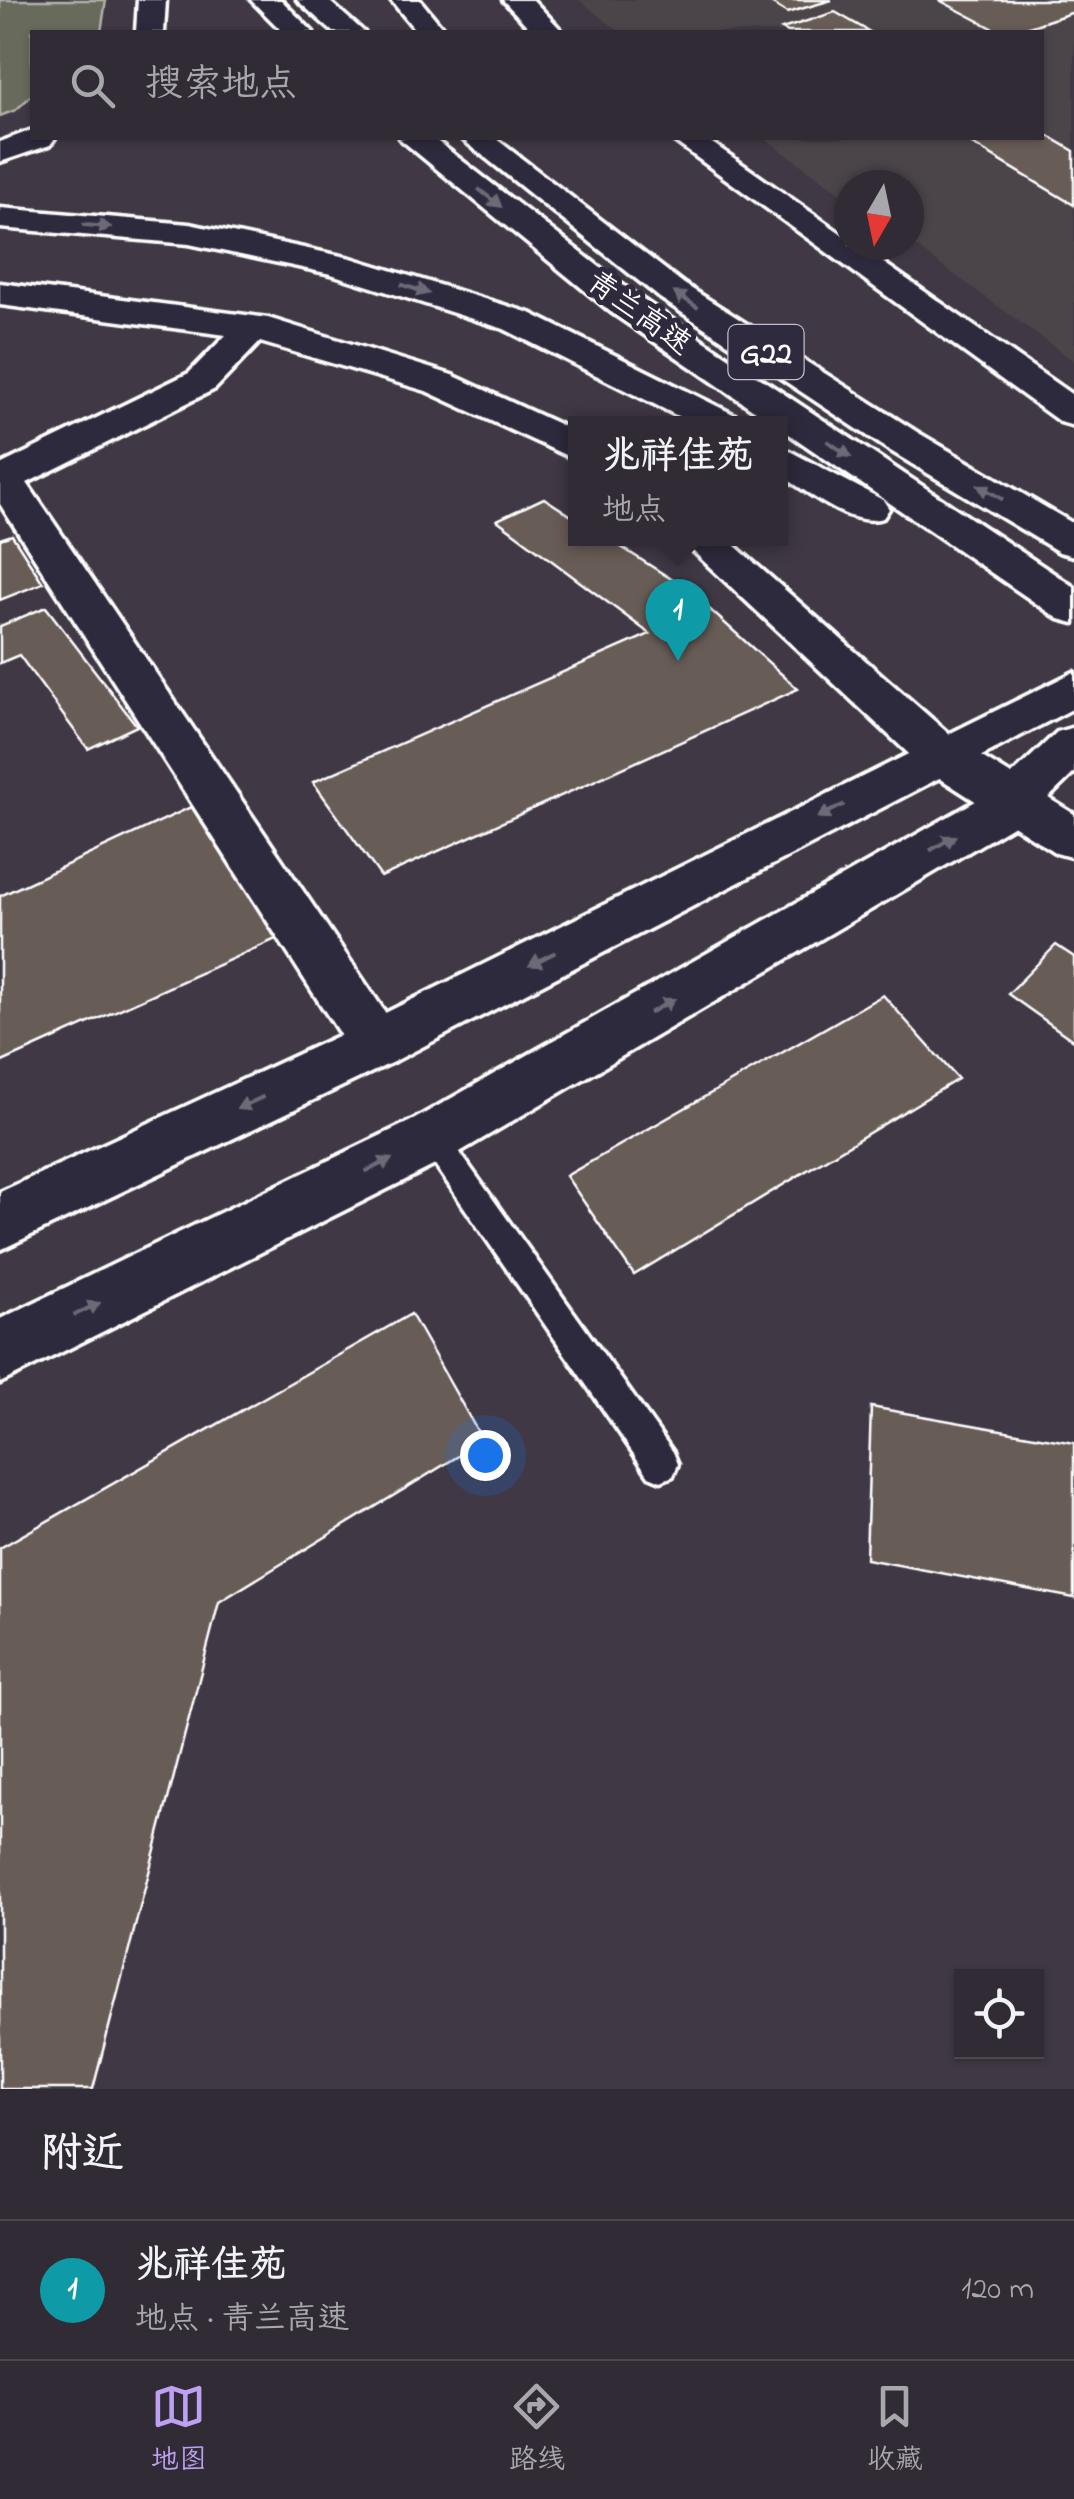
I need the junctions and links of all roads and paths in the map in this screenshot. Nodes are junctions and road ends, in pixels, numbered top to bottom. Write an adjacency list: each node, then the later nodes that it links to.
1 (152, 0): 6 (main road)
2 (265, 0): 7 (main road)
3 (311, 0): 8 (main road)
4 (406, 0): 9 (main road)
5 (517, 0): 10 (main road)
6 (150, 30)
7 (297, 30)
8 (348, 30)
9 (430, 30)
10 (547, 30)
11 (34, 140): 15 (main road)
12 (417, 140): 27 (main road, 青兰高速 / G22, one-way to 27)
13 (479, 140): 22 (main road, 青兰高速 / G22, one-way to 13)
14 (688, 140): 20 (main road)
15 (0, 153)
16 (0, 218): 21 (main road, one-way to 21)
17 (646, 227): 22 (main road)
18 (0, 294): 19 (main road)
19 (255, 326): 23 (main road); 34 (main road)
20 (1074, 414)
21 (705, 416)
22 (902, 441): 25 (main road, 青兰高速 / G22, one-way to 22)
23 (568, 444)
24 (788, 463): 28 (main road)
25 (1074, 542)
26 (709, 546): 31 (main road)
27 (1074, 608)
28 (1074, 628)
29 (1074, 688): 31 (main road)
30 (1074, 744): 32 (main road)
31 (941, 755): 32 (main road); 34 (main road, one-way to 34)
32 (1014, 802): 33 (main road); 35 (main road, one-way to 32)
33 (1074, 838)
34 (376, 1044): 36 (main road, one-way to 36)
35 (433, 1138): 37 (main road, one-way to 35); 38 (lane)
36 (0, 1222)
37 (0, 1352)
38 (661, 1464)

